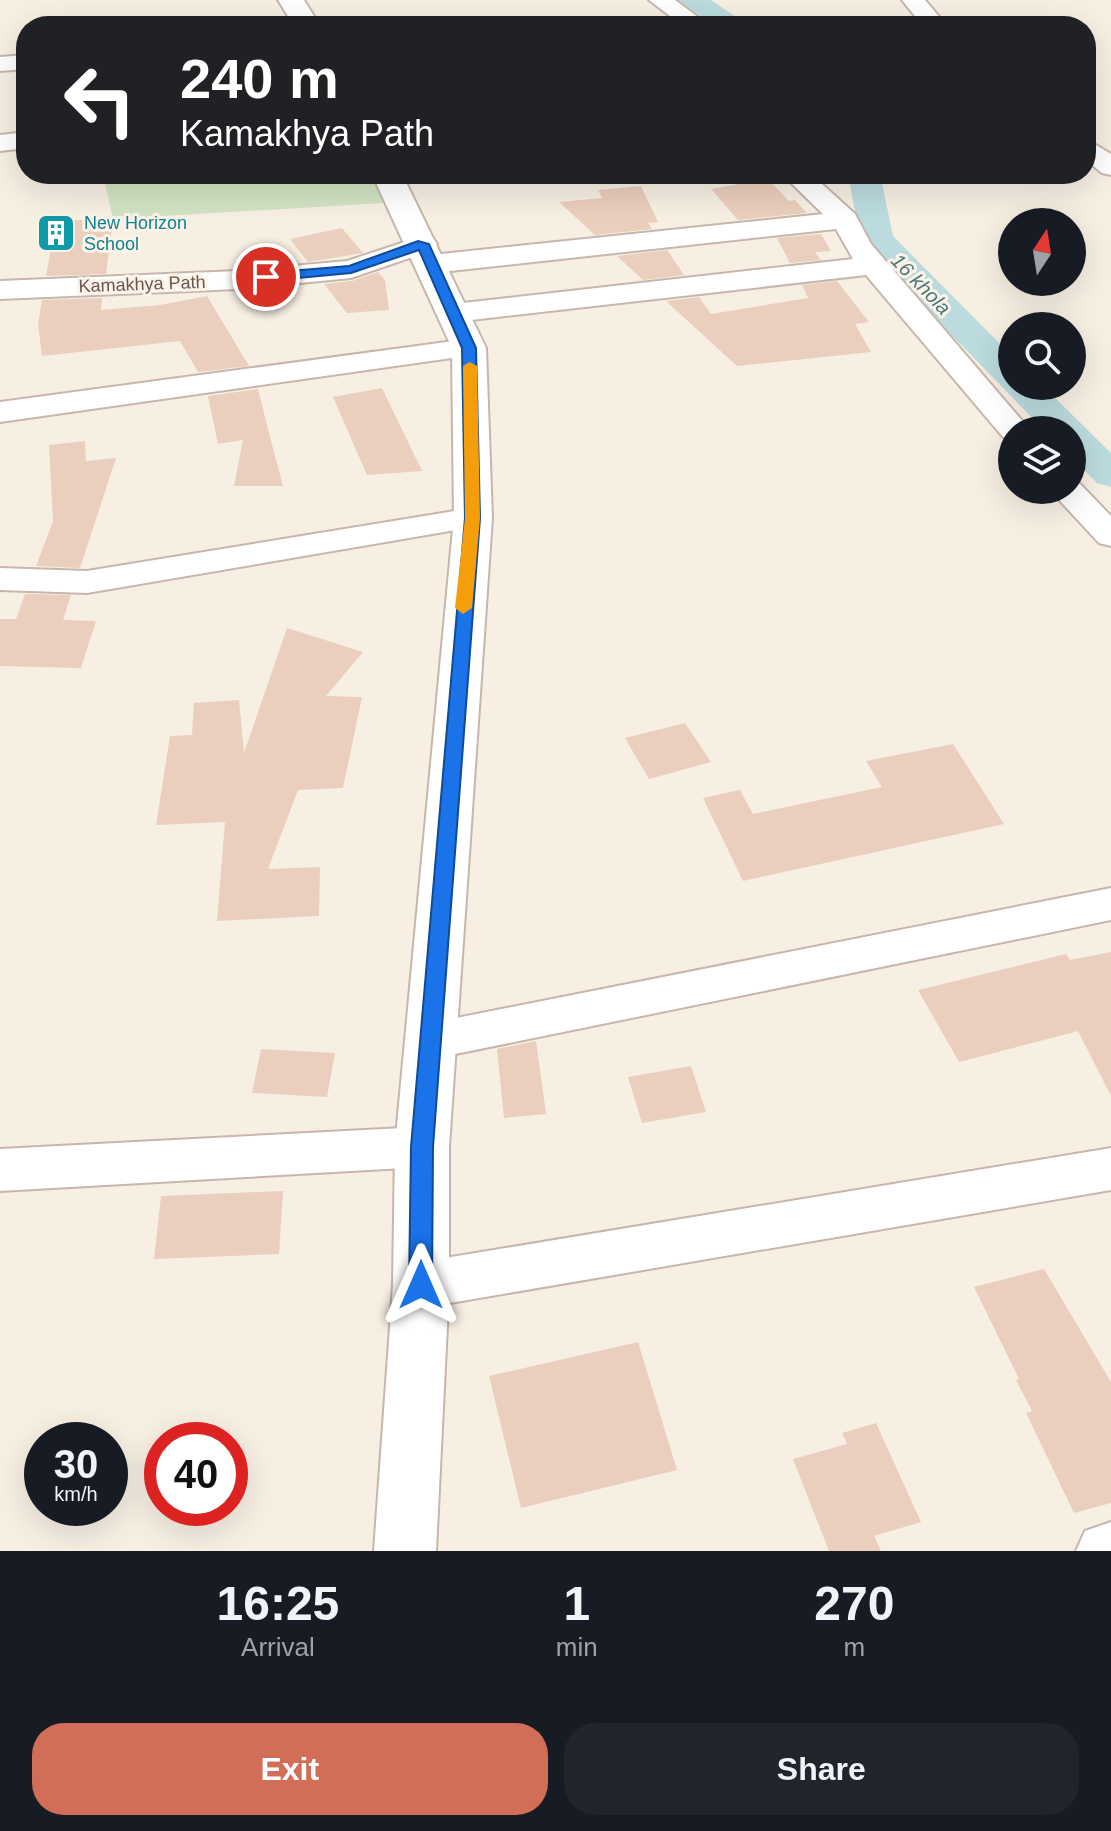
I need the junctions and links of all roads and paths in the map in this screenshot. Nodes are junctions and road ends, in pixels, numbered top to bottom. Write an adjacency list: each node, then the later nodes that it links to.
1 (660, 0): 3 (street)
2 (913, 0): 4 (street)
3 (683, 16)
4 (927, 16)
5 (392, 184): 8 (street)
6 (806, 184): 7 (street)
7 (845, 220): 8 (street, Kamakhya Path); 9 (street)
8 (427, 254): 10 (street, Kamakhya Path); 11 (street)
9 (875, 265): 11 (street); 13 (street)
10 (0, 290)
11 (462, 330): 12 (street); 15 (street)
12 (0, 412)
13 (1002, 416)
14 (1080, 504): 16 (street)
15 (473, 518): 17 (street); 19 (street)
16 (1111, 536)
17 (0, 579)
18 (1111, 904): 19 (street)
19 (431, 1041): 20 (street)
20 (422, 1147): 22 (street); 23 (street)
21 (1111, 1169): 23 (street)
22 (0, 1170)
23 (421, 1285): 25 (street)
24 (1111, 1550): 26 (street)
25 (405, 1551)
26 (1105, 1551)

